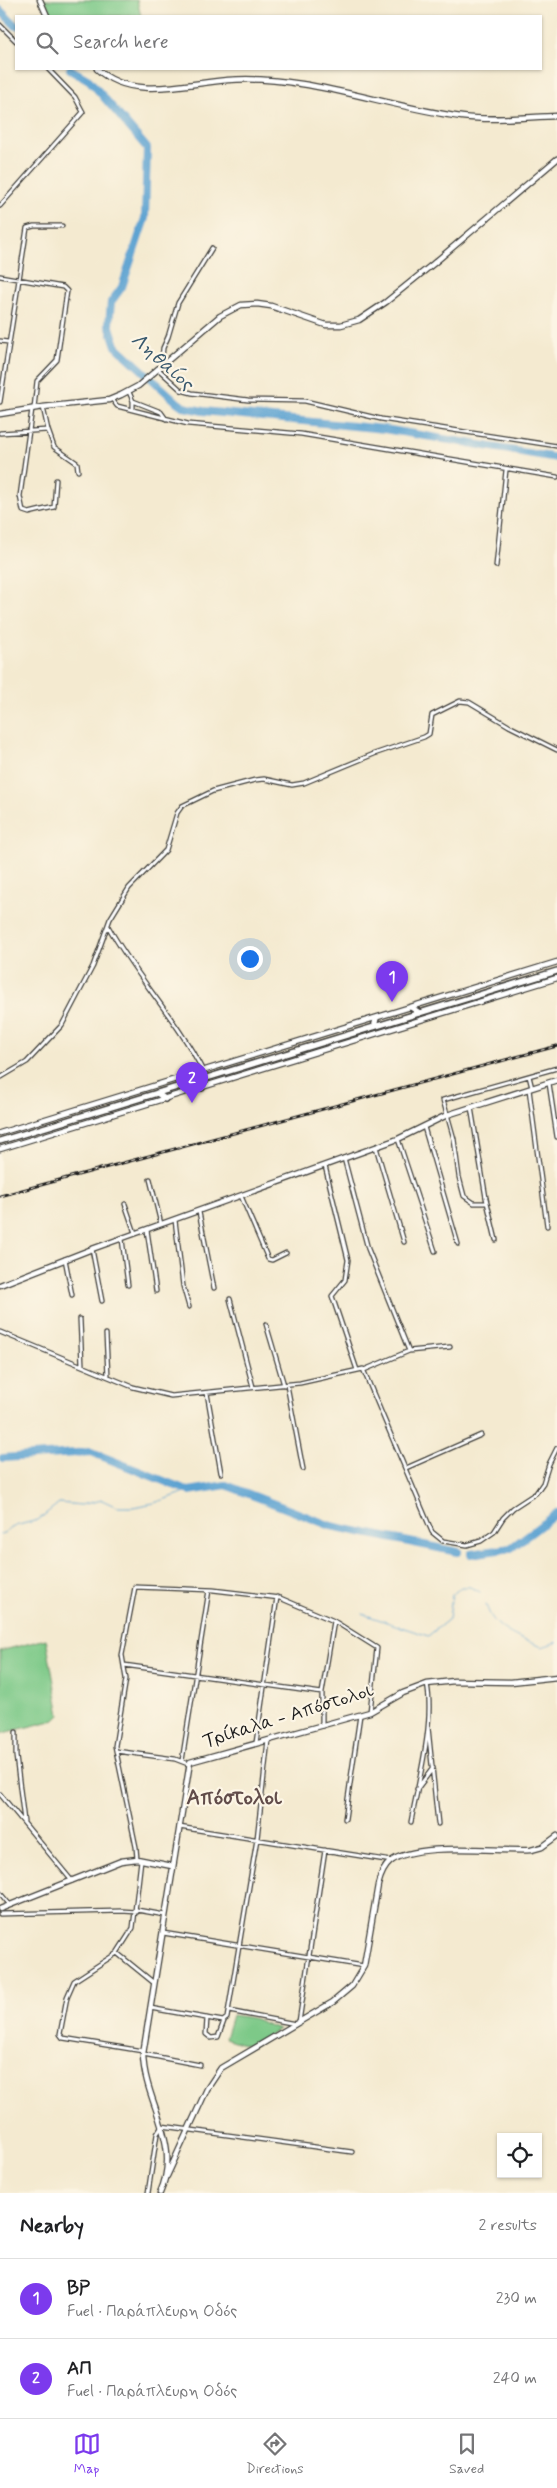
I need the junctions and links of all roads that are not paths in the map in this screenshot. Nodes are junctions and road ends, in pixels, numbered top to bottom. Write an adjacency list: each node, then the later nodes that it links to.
1 (40, 0): 2 (street)
2 (47, 15)
3 (0, 25): 4 (street)
4 (15, 40)
5 (49, 70): 9 (street)
6 (98, 70): 7 (street)
7 (557, 116)
8 (557, 158): 16 (street)
9 (0, 206)
10 (62, 226): 13 (street)
11 (212, 248): 16 (street)
12 (0, 276): 13 (street)
13 (18, 280): 15 (street); 23 (street)
14 (0, 341): 15 (street)
15 (8, 342): 21 (street)
16 (165, 363): 17 (street)
17 (157, 370): 18 (street); 30 (street)
18 (129, 392): 19 (street); 20 (street)
19 (112, 399): 22 (street); 24 (street)
20 (132, 401): 24 (street); 26 (street)
21 (0, 402)
22 (42, 406): 23 (street); 27 (street)
23 (33, 408): 25 (street); 29 (street)
24 (132, 410): 26 (street)
25 (0, 414)
26 (166, 420): 31 (street)
27 (48, 430): 29 (street); 32 (street)
28 (0, 432): 29 (street)
29 (29, 432): 34 (street)
30 (557, 446)
31 (506, 470): 33 (street); 35 (street)
32 (78, 471)
33 (557, 477)
34 (56, 480)
35 (496, 566)
36 (557, 750): 37 (street)
37 (107, 926): 46 (street); 48 (street)
38 (557, 962): 41 (street)
39 (557, 971): 42 (main road)
40 (557, 978): 52 (street)
41 (412, 1008): 42 (main road); 43 (street)
42 (420, 1013): 44 (main road)
43 (376, 1019): 44 (main road); 46 (street)
44 (374, 1027): 49 (main road)
45 (557, 1068): 47 (street)
46 (203, 1072): 59 (street)
47 (529, 1076): 53 (street); 57 (street)
48 (0, 1078)
49 (205, 1079): 52 (main road); 54 (main road)
50 (557, 1080): 51 (street)
51 (549, 1082): 53 (street); 60 (street)
52 (202, 1088): 55 (street)
53 (531, 1088): 56 (street); 74 (street)
54 (158, 1093): 55 (main road); 62 (main road)
55 (165, 1099): 64 (street)
56 (471, 1107): 57 (street); 69 (street)
57 (447, 1115): 58 (street); 69 (street)
58 (424, 1127): 61 (street); 80 (street)
59 (0, 1133)
60 (557, 1137)
61 (398, 1139): 63 (street); 82 (street)
62 (0, 1141)
63 (376, 1146): 65 (street); 79 (street)
64 (0, 1149)
65 (344, 1158): 66 (street); 98 (street)
66 (325, 1166): 68 (street); 100 (street)
67 (150, 1179): 73 (street)
68 (241, 1196): 71 (street); 83 (street)
69 (487, 1203): 78 (street)
70 (125, 1204): 76 (street)
71 (199, 1212): 72 (street); 87 (street)
72 (175, 1220): 73 (street); 92 (street)
73 (161, 1225): 75 (street)
74 (547, 1226)
75 (147, 1230): 76 (street); 88 (street)
76 (136, 1234): 77 (street)
77 (122, 1239): 81 (street); 86 (street)
78 (496, 1240)
79 (404, 1242)
80 (458, 1244)
81 (92, 1249): 84 (street); 91 (street)
82 (435, 1251)
83 (286, 1253)
84 (65, 1259): 85 (street); 89 (street)
85 (0, 1285)
86 (128, 1285)
87 (214, 1288)
88 (156, 1291)
89 (72, 1294)
90 (230, 1300): 104 (street)
91 (102, 1301)
92 (189, 1307)
93 (80, 1319): 99 (street)
94 (266, 1324): 103 (street)
95 (0, 1332): 99 (street)
96 (106, 1334): 102 (street)
97 (450, 1347): 98 (street)
98 (408, 1351): 101 (street)
99 (82, 1365): 102 (street)
100 (356, 1370): 101 (street); 103 (street)
101 (364, 1370): 108 (street)
102 (108, 1377): 105 (street)
103 (285, 1385): 104 (street); 109 (street)
104 (253, 1387): 105 (street)
105 (207, 1393): 110 (street)
106 (481, 1435): 108 (street)
107 (557, 1448): 108 (street)
108 (406, 1468)
109 (303, 1469)
110 (221, 1473)
111 (209, 1590): 112 (street); 114 (street); 115 (street)
112 (277, 1597): 113 (street); 117 (street)
113 (334, 1621): 119 (street); 120 (street)
114 (124, 1665): 115 (street); 127 (street)
115 (196, 1674): 117 (street); 128 (street)
116 (557, 1677): 118 (street, Τρίκαλα - Απόστολοι)
117 (264, 1684): 119 (street); 126 (street)
118 (427, 1684): 120 (street, Τρίκαλα - Απόστολοι); 122 (street)
119 (322, 1693): 123 (street)
120 (370, 1712): 121 (street, Τρίκαλα - Απόστολοι)
121 (360, 1715): 123 (street, Τρίκαλα - Απόστολοι); 133 (street)
122 (428, 1722): 130 (street); 131 (street)
123 (322, 1726): 125 (street, Τρίκαλα - Απόστολοι)
124 (16, 1732): 135 (street)
125 (268, 1740): 126 (street, Τρίκαλα - Απόστολοι); 139 (street)
126 (256, 1743): 129 (street, Τρίκαλα - Απόστολοι)
127 (116, 1751): 128 (street); 141 (street)
128 (182, 1761): 129 (street)
129 (188, 1764): 137 (street, Τρίκαλα - Απόστολοι)
130 (433, 1768): 131 (street); 136 (street)
131 (417, 1790): 134 (street)
132 (0, 1794): 135 (street)
133 (346, 1819)
134 (411, 1822)
135 (24, 1823): 144 (street)
136 (438, 1824)
137 (178, 1826): 139 (street); 143 (street, Τρίκαλα - Απόστολοι)
138 (557, 1836): 142 (street)
139 (257, 1839): 140 (street); 152 (street)
140 (325, 1850): 142 (street); 154 (street)
141 (139, 1860): 143 (street); 144 (street); 148 (street)
142 (392, 1860): 155 (street)
143 (172, 1866): 150 (street, Τρίκαλα - Απόστολοι)
144 (72, 1881): 146 (street)
145 (0, 1894): 146 (street)
146 (10, 1905): 147 (street)
147 (0, 1909)
148 (137, 1911): 149 (street); 150 (street); 153 (street)
149 (0, 1914)
150 (165, 1915): 151 (street, Τρίκαλα - Απόστολοι)
151 (162, 1933): 152 (street); 156 (street, Τρίκαλα - Απόστολοι)
152 (238, 1946): 154 (street); 158 (street)
153 (117, 1953): 156 (street); 162 (street)
154 (309, 1957): 155 (street); 161 (street)
155 (364, 1966): 161 (street)
156 (154, 1982): 157 (street, Τρίκαλα - Απόστολοι)
157 (150, 2008): 159 (street); 162 (street, Τρίκαλα - Απόστολοι)
158 (229, 2011): 160 (street); 161 (street)
159 (207, 2018): 160 (street); 160 (street)
160 (224, 2021)
161 (297, 2023): 165 (street)
162 (143, 2052): 163 (street); 164 (street, Τρίκαλα - Απόστολοι)
163 (200, 2065)
164 (162, 2126): 165 (street); 167 (street, Τρίκαλα - Απόστολοι); 168 (street)
165 (190, 2131): 166 (street); 167 (street)
166 (352, 2152)
167 (167, 2178): 169 (street)
168 (148, 2193)
169 (160, 2193)

